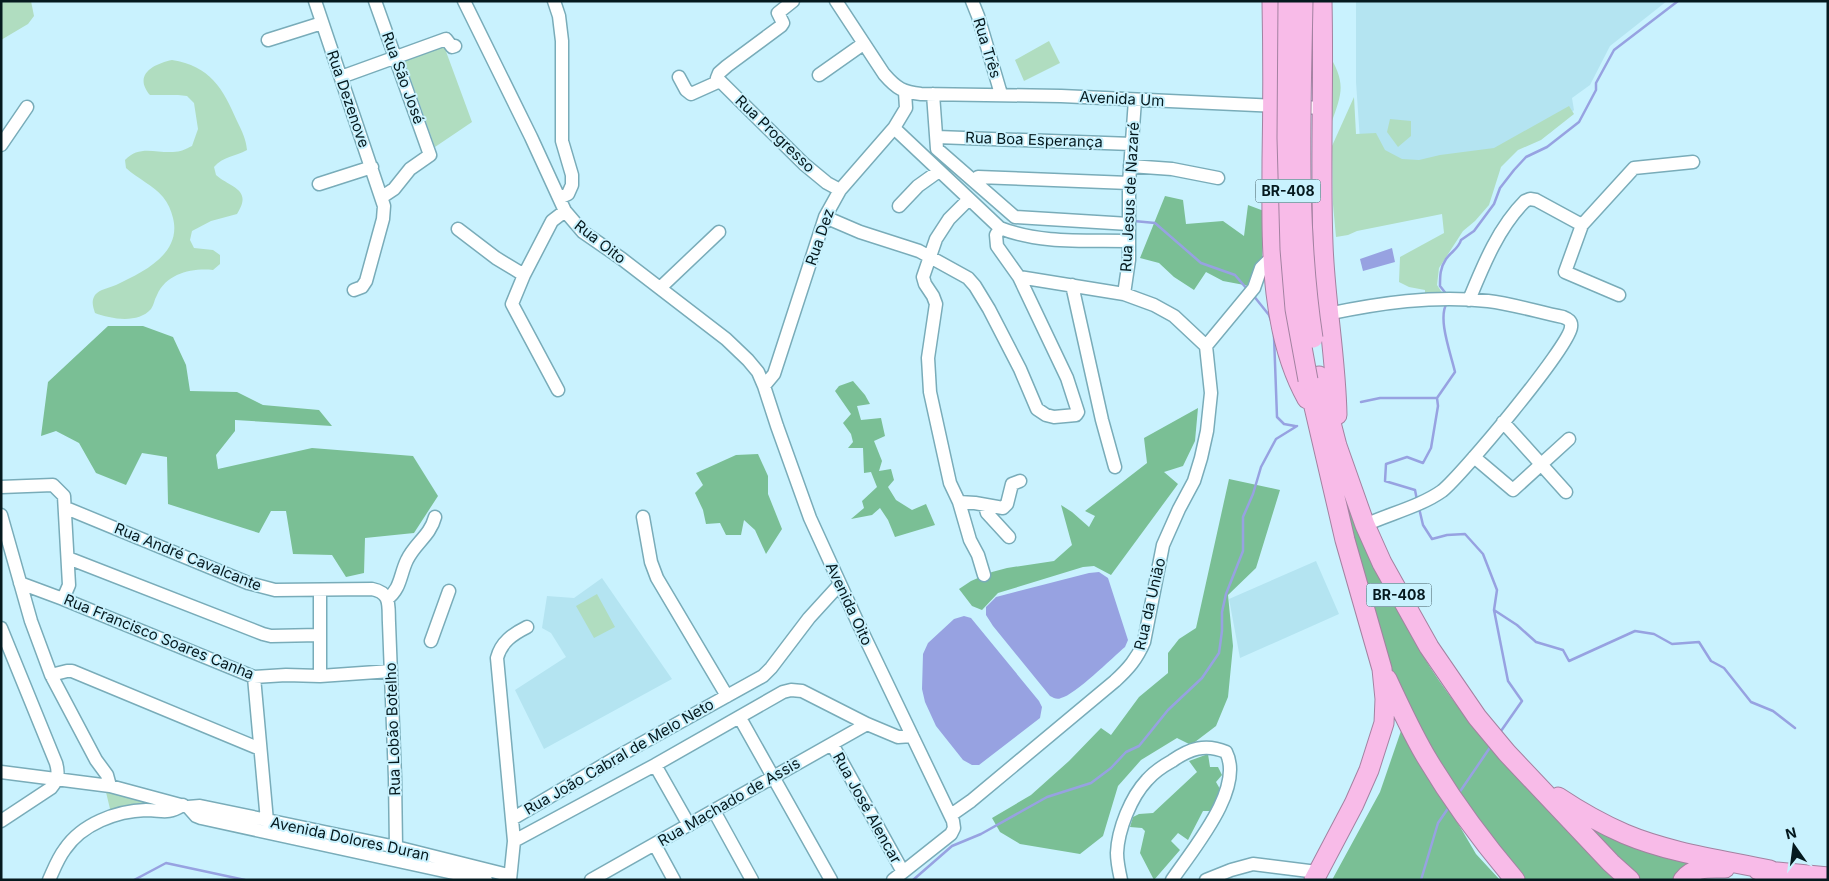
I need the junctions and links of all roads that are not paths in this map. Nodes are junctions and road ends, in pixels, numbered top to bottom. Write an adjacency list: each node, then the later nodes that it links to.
1 (375, 1): 16 (street, Rua São José)
2 (464, 1): 42 (street, Rua Oito)
3 (554, 1): 42 (street)
4 (793, 1): 20 (street)
5 (836, 1): 14 (street)
6 (972, 1): 23 (street, Rua Três)
7 (1272, 1): 25 (highway)
8 (1288, 1): 65 (highway, BR-408, bridge)
9 (1303, 1): 65 (highway, BR-408, bridge)
10 (1322, 1): 27 (highway)
11 (318, 2): 12 (street, Rua Dezenove)
12 (322, 24): 13 (street); 18 (street, Rua Dezenove)
13 (268, 40)
14 (863, 44): 17 (street); 21 (street)
15 (455, 46): 16 (street)
16 (395, 57): 18 (street); 41 (street, Rua São José)
17 (819, 75)
18 (341, 77): 34 (street, Rua Dezenove)
19 (679, 77): 20 (street)
20 (719, 77): 40 (street, Rua Progresso)
21 (905, 92): 22 (street); 28 (street, Rua Dez)
22 (927, 94): 23 (street, Avenida Um); 29 (street)
23 (1001, 94): 24 (street, Avenida Um)
24 (1135, 100): 25 (street, Avenida Um); 30 (street, Rua Jesus de Nazaré)
25 (1273, 106): 27 (street, Avenida Um); 54 (highway)
26 (27, 107): 31 (street)
27 (1322, 108): 63 (highway)
28 (894, 128): 35 (street); 40 (street, Rua Dez)
29 (936, 137): 30 (street, Rua Boa Esperança); 47 (street)
30 (1132, 144): 33 (street, Rua Jesus de Nazaré)
31 (1, 145)
32 (1693, 162): 48 (street)
33 (1130, 166): 37 (street); 38 (street, Rua Jesus de Nazaré)
34 (372, 167): 39 (street); 41 (street, Rua Dezenove)
35 (939, 171): 43 (street); 44 (street)
36 (978, 177): 38 (street)
37 (1218, 178)
38 (1129, 183): 47 (street, Rua Jesus de Nazaré)
39 (319, 184)
40 (840, 190): 46 (street, Rua Dez)
41 (382, 197): 59 (street, Rua Dezenove)
42 (559, 198): 45 (street, Rua Oito)
43 (969, 199): 50 (street); 53 (street)
44 (899, 206)
45 (565, 212): 55 (street); 58 (street, Rua Oito)
46 (825, 217): 53 (street); 66 (street, Rua Dez)
47 (1129, 224): 52 (street, Rua Jesus de Nazaré)
48 (1582, 225): 61 (street); 62 (street)
49 (458, 228): 55 (street)
50 (1000, 228): 52 (street); 56 (street)
51 (719, 232): 58 (street)
52 (1129, 241): 60 (street, Rua Jesus de Nazaré)
53 (930, 257): 56 (street); 78 (street)
54 (1272, 257): 64 (street); 68 (highway)
55 (524, 275): 67 (street)
56 (1019, 277): 57 (street)
57 (1072, 286): 60 (street); 74 (street)
58 (660, 288): 66 (street, Rua Oito)
59 (354, 290)
60 (1124, 294): 64 (street)
61 (1619, 295)
62 (1469, 300): 63 (street); 69 (street)
63 (1328, 314): 71 (highway)
64 (1206, 346): 117 (street, Rua da União)
65 (1314, 378): 68 (highway, BR-408); 71 (highway, BR-408)
66 (764, 386): 89 (street, Avenida Oito)
67 (558, 390)
68 (1314, 413): 98 (highway, BR-408)
69 (1503, 422): 72 (street); 73 (street)
70 (1569, 439): 73 (street)
71 (1337, 446): 84 (highway, BR-408)
72 (1474, 457): 73 (street); 84 (street)
73 (1542, 463): 77 (street)
74 (1115, 467)
75 (1020, 481): 79 (street)
76 (1, 487): 80 (street)
77 (1566, 492)
78 (959, 502): 79 (street); 87 (street)
79 (984, 506): 85 (street)
80 (66, 508): 86 (street); 90 (street, Rua André Cavalcante)
81 (1, 515): 88 (street)
82 (435, 517): 92 (street)
83 (643, 517): 103 (street, Rua João Cabral de Melo Neto)
84 (1365, 525): 113 (highway, BR-408)
85 (1009, 537)
86 (68, 558): 93 (street); 96 (street)
87 (984, 575)
88 (20, 583): 93 (street, Rua Francisco Soares Canha); 100 (street)
89 (840, 584): 103 (street, Rua João Cabral de Melo Neto); 106 (street, Avenida Oito)
90 (320, 590): 92 (street, Rua André Cavalcante); 96 (street)
91 (449, 591): 97 (street)
92 (387, 598): 99 (street, Rua Lobão Botelho)
93 (63, 599): 102 (street, Rua Francisco Soares Canha)
94 (527, 627): 118 (street)
95 (1, 628): 112 (street)
96 (319, 635): 101 (street)
97 (431, 641)
98 (1382, 669): 128 (highway); 140 (highway, BR-408)
99 (391, 671): 101 (street, Rua Francisco Soares Canha); 124 (street, Rua Lobão Botelho)
100 (52, 675): 108 (street); 114 (street)
101 (320, 676): 102 (street, Rua Francisco Soares Canha)
102 (254, 677): 108 (street)
103 (727, 696): 118 (street, Rua João Cabral de Melo Neto)
104 (740, 718): 105 (street, Rua João Cabral de Melo Neto); 109 (street, Rua João Cabral de Melo Neto); 111 (street)
105 (867, 724): 106 (street, Rua João Cabral de Melo Neto); 107 (street, Rua Machado de Assis)
106 (912, 736): 117 (street, Avenida Oito)
107 (832, 744): 111 (street, Rua Machado de Assis); 127 (street, Rua José Alencar)
108 (260, 749): 120 (street)
109 (656, 765): 121 (street, Rua João Cabral de Melo Neto); 122 (street, Rua João Cabral de Melo Neto)
110 (1, 772): 112 (street, Avenida Dolores Duran)
111 (773, 778): 116 (street, Rua Machado de Assis); 136 (street)
112 (57, 780): 114 (street, Avenida Dolores Duran); 119 (street)
113 (1535, 784): 125 (highway); 126 (highway, BR-408)
114 (110, 786): 115 (street, Avenida Dolores Duran)
115 (185, 806): 120 (street, Avenida Dolores Duran); 124 (street, Avenida Dolores Duran); 131 (street)
116 (714, 811): 121 (street, Rua Machado de Assis); 135 (street)
117 (951, 815): 127 (street)
118 (512, 819): 122 (street)
119 (1, 821)
120 (267, 821): 124 (street, Avenida Dolores Duran)
121 (689, 825): 123 (street, Rua Machado de Assis)
122 (514, 841): 133 (street)
123 (655, 844): 130 (street, Rua Machado de Assis); 134 (street)
124 (396, 853): 132 (street, Avenida Dolores Duran); 133 (street, Avenida Dolores Duran)
125 (1770, 870): 129 (highway); 142 (highway)
126 (1615, 871): 141 (highway, BR-408)
127 (898, 876)
128 (1315, 876): 139 (street)
129 (1828, 877)
130 (593, 879)
131 (49, 880)
132 (486, 880)
133 (510, 880)
134 (674, 880)
135 (752, 880)
136 (831, 880)
137 (1121, 880): 138 (street)
138 (1172, 880)
139 (1206, 880)
140 (1515, 880)
141 (1630, 880)
142 (1683, 880)

